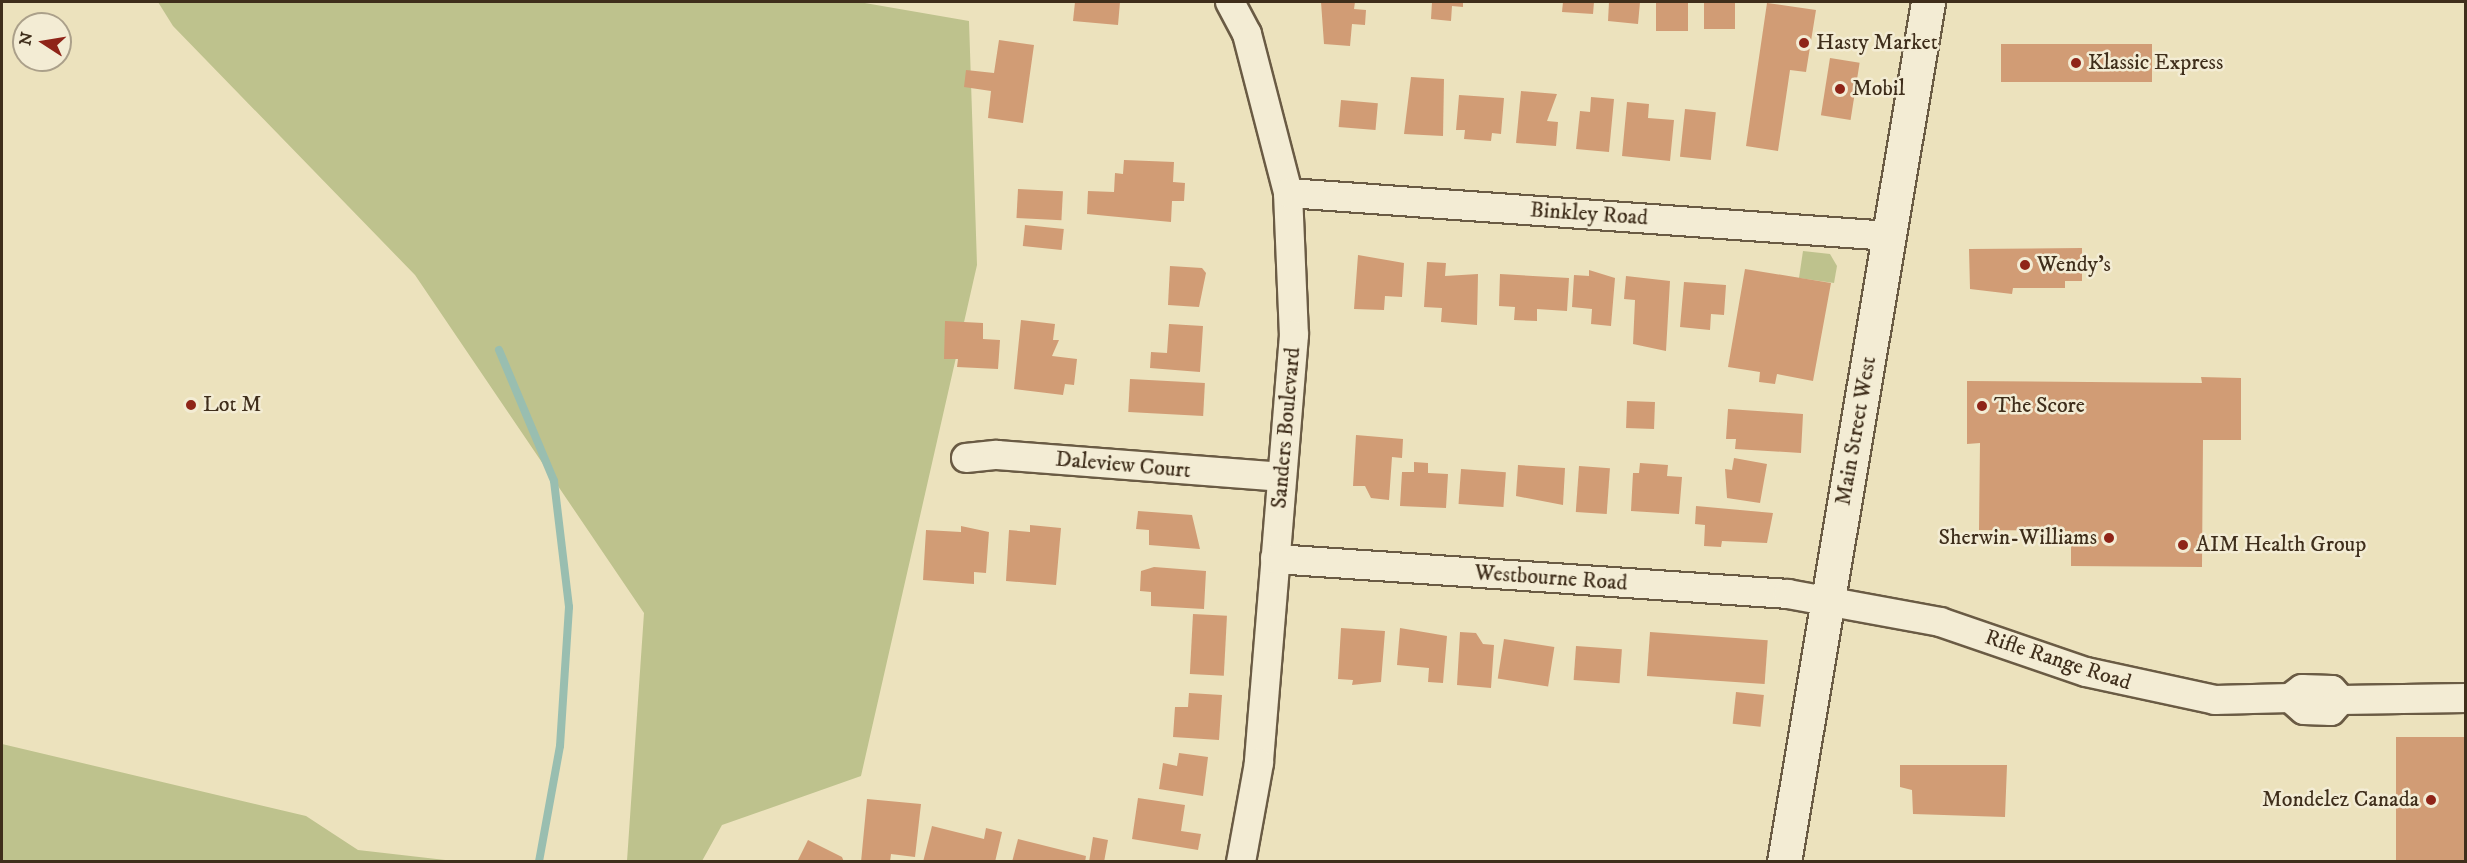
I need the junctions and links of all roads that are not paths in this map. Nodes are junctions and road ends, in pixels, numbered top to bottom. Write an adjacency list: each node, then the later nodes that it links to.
1 (1230, 2): 3 (street, Sanders Boulevard)
2 (1928, 2): 4 (main road, Main Street West)
3 (1288, 193): 4 (street, Binkley Road); 6 (street, Sanders Boulevard)
4 (1889, 236): 8 (main road, Main Street West)
5 (966, 458): 6 (street, Daleview Court)
6 (1280, 477): 7 (street, Sanders Boulevard)
7 (1275, 559): 8 (street, Westbourne Road); 10 (street, Sanders Boulevard)
8 (1827, 601): 9 (street, Rifle Range Road); 11 (main road, Main Street West)
9 (2466, 698)
10 (1241, 861)
11 (1784, 861)

